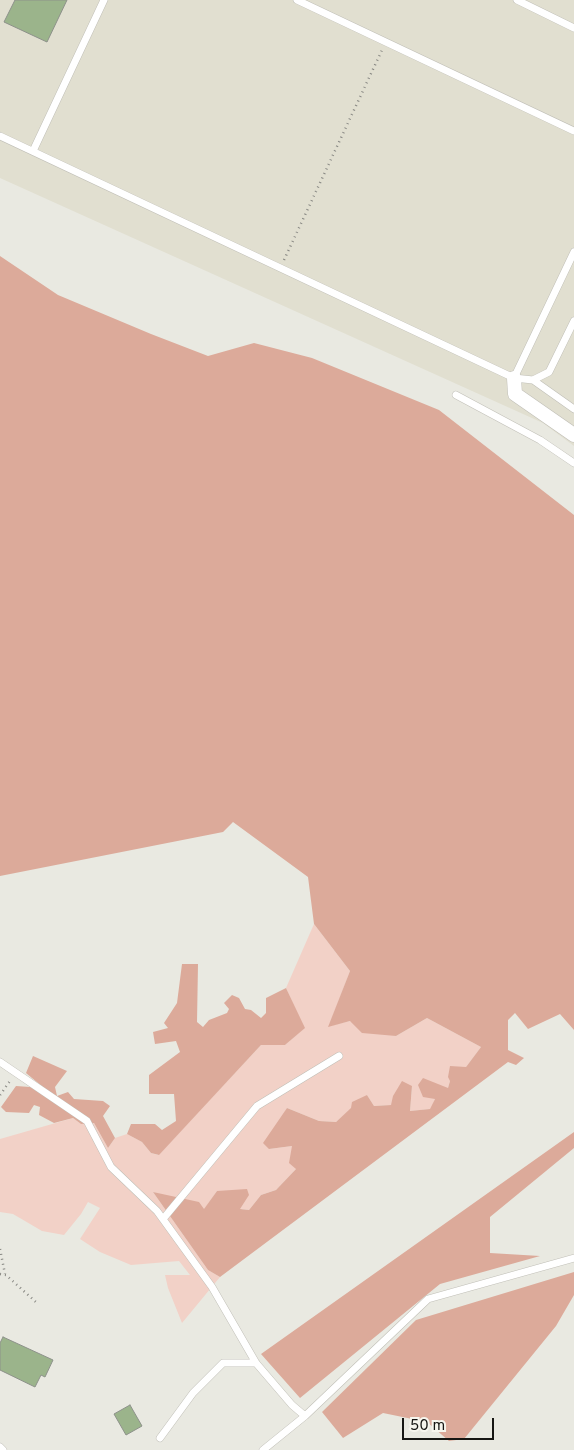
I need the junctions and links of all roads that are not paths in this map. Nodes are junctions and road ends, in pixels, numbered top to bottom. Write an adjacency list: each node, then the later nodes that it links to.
1 (104, 0): 7 (lane)
2 (297, 0): 5 (lane)
3 (517, 0): 4 (lane)
4 (573, 27)
5 (574, 131)
6 (0, 136): 7 (lane)
7 (33, 151): 10 (lane)
8 (574, 252): 10 (lane)
9 (574, 321): 11 (lane)
10 (514, 378): 11 (lane); 14 (street)
11 (533, 380): 13 (lane)
12 (456, 395): 15 (lane)
13 (574, 409)
14 (574, 435)
15 (574, 464)
16 (340, 1056): 18 (lane)
17 (0, 1062): 18 (lane)
18 (163, 1220): 20 (lane)
19 (574, 1258): 21 (lane)
20 (256, 1363): 21 (lane); 22 (lane)
21 (305, 1416): 25 (lane)
22 (160, 1438)
23 (0, 1447): 24 (lane)
24 (3, 1450)
25 (263, 1450)

